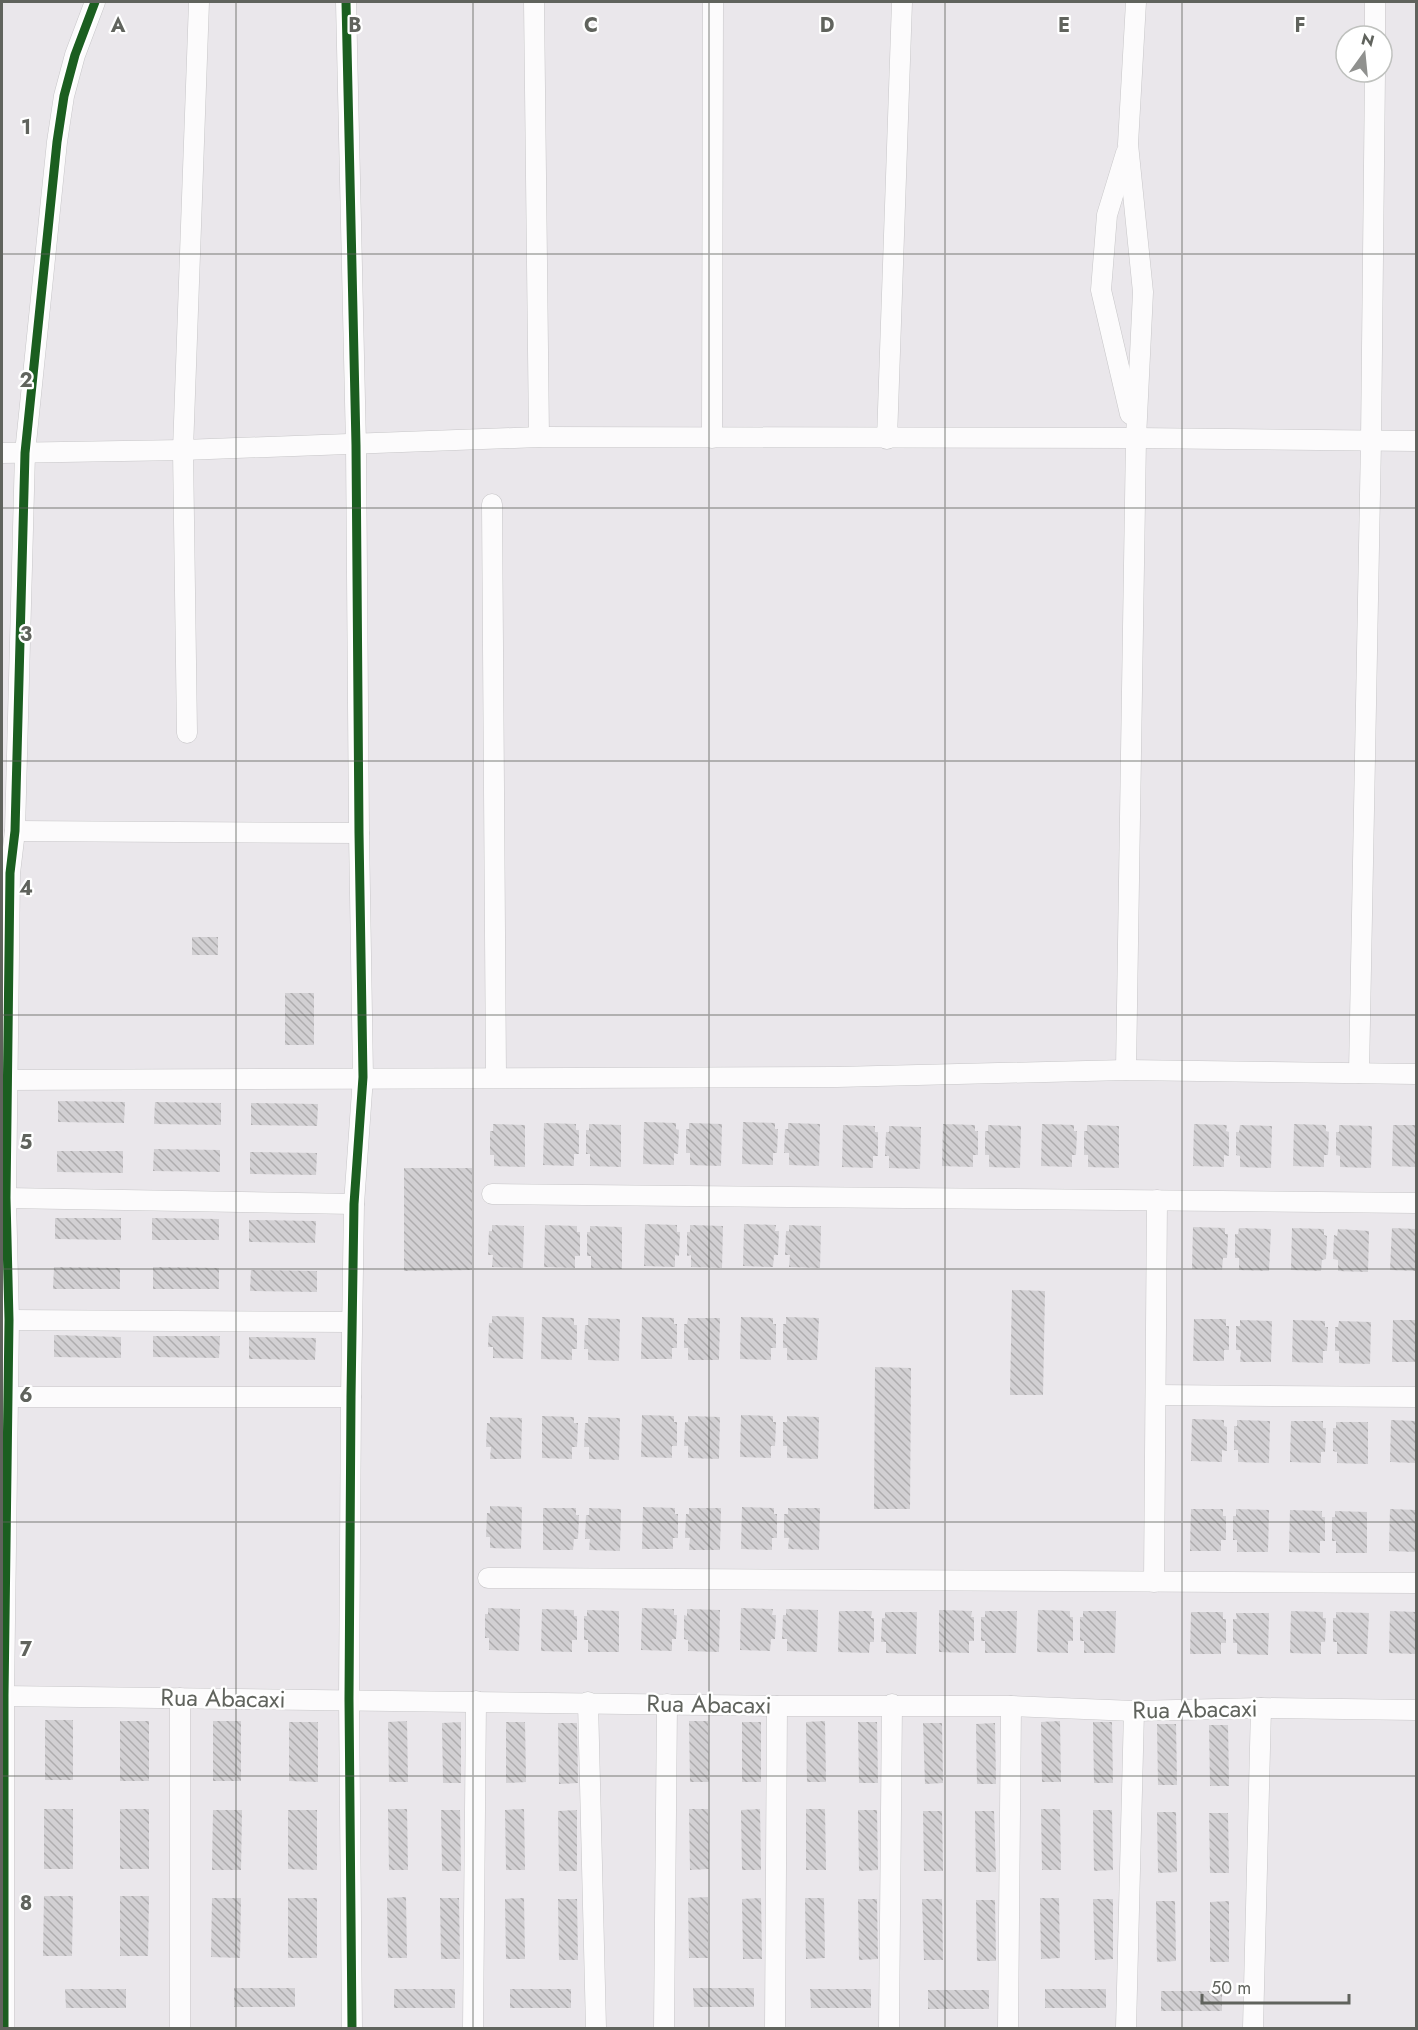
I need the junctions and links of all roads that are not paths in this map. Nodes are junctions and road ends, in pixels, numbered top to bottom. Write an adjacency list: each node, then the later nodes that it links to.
1 (95, 2): 21 (street)
2 (200, 2): 19 (street)
3 (346, 2): 18 (street)
4 (534, 2): 12 (street)
5 (713, 2): 13 (street)
6 (902, 2): 15 (street)
7 (1137, 2): 11 (street)
8 (1375, 2): 9 (street)
9 (1375, 24)
10 (1375, 84): 16 (street)
11 (1128, 144): 14 (street); 14 (street)
12 (539, 437): 13 (street); 18 (street)
13 (712, 438): 15 (street)
14 (1136, 438): 15 (street); 16 (street); 27 (street)
15 (887, 439)
16 (1371, 441): 17 (street); 28 (street)
17 (1416, 441)
18 (356, 445): 19 (street); 25 (street)
19 (183, 450): 21 (street); 23 (street)
20 (2, 453): 21 (street)
21 (25, 453): 24 (street)
22 (492, 504): 31 (street)
23 (187, 733)
24 (15, 831): 25 (street); 26 (street)
25 (358, 833): 30 (street)
26 (6, 873): 32 (street)
27 (1126, 1070): 28 (street); 31 (street)
28 (1359, 1073): 29 (street)
29 (1416, 1074)
30 (363, 1077): 31 (street); 32 (street); 37 (street)
31 (496, 1077)
32 (4, 1080): 34 (street)
33 (492, 1194): 35 (street)
34 (6, 1198): 37 (street); 38 (street)
35 (1157, 1200): 36 (street); 40 (street)
36 (1416, 1203)
37 (354, 1204): 39 (street)
38 (9, 1320): 39 (street); 41 (street)
39 (351, 1322): 42 (street)
40 (1156, 1395): 43 (street); 45 (street)
41 (4, 1397): 42 (street); 47 (street)
42 (351, 1397): 49 (street)
43 (1416, 1397)
44 (488, 1578): 45 (street)
45 (1154, 1582): 46 (street)
46 (1416, 1583)
47 (3, 1696): 48 (street, Rua Abacaxi); 59 (street)
48 (180, 1698): 49 (street, Rua Abacaxi); 61 (street)
49 (349, 1700): 50 (street, Rua Abacaxi); 62 (street)
50 (476, 1701): 51 (street, Rua Abacaxi); 63 (street)
51 (588, 1702): 52 (street, Rua Abacaxi); 64 (street)
52 (667, 1704): 54 (street, Rua Abacaxi); 65 (street)
53 (892, 1704): 54 (street, Rua Abacaxi); 55 (street, Rua Abacaxi); 67 (street)
54 (777, 1706): 66 (street)
55 (1011, 1706): 58 (street, Rua Abacaxi); 68 (street)
56 (1261, 1708): 57 (street, Rua Abacaxi); 58 (street, Rua Abacaxi); 70 (street)
57 (1416, 1710)
58 (1134, 1712): 69 (street)
59 (3, 1861): 60 (street)
60 (4, 2028)
61 (180, 2028)
62 (352, 2028)
63 (473, 2028)
64 (596, 2028)
65 (664, 2028)
66 (775, 2028)
67 (889, 2028)
68 (1008, 2028)
69 (1126, 2028)
70 (1253, 2028)

